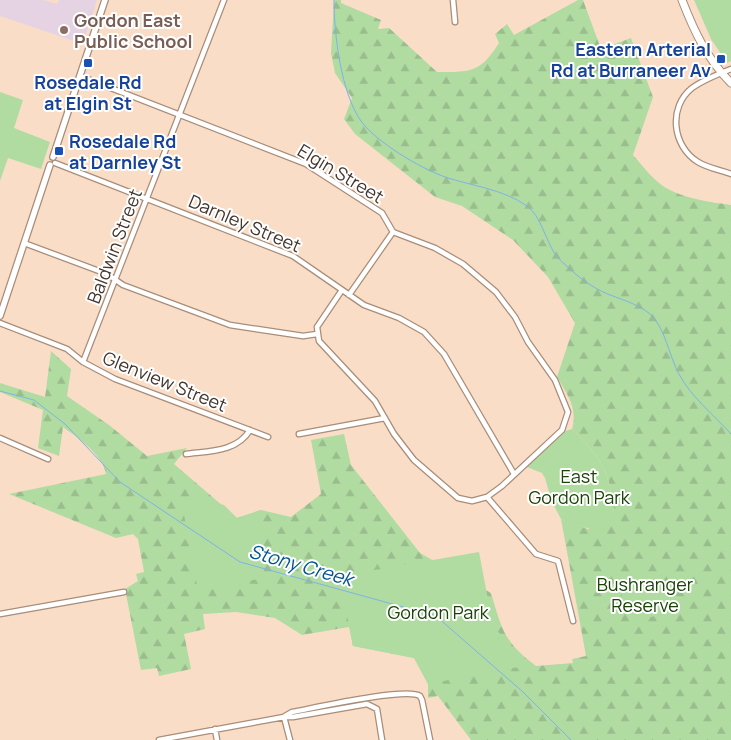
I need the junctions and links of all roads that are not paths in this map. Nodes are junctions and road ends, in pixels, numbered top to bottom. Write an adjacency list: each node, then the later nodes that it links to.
1 (105, 0): 8 (street)
2 (224, 0): 10 (street, Baldwin Street)
3 (453, 0): 5 (street)
4 (682, 0): 7 (main road)
5 (455, 22)
6 (731, 69): 7 (street)
7 (721, 73): 9 (main road); 12 (street)
8 (80, 76): 10 (street, Elgin Street); 11 (street)
9 (731, 83)
10 (180, 115): 13 (street, Baldwin Street); 14 (street, Elgin Street)
11 (53, 162): 13 (street, Darnley Street); 15 (street)
12 (731, 174)
13 (148, 198): 16 (street, Baldwin Street); 17 (street, Darnley Street)
14 (393, 232): 18 (street); 30 (street)
15 (24, 243): 16 (street); 19 (street)
16 (115, 280): 21 (street); 22 (street, Baldwin Street)
17 (342, 290): 18 (street, Darnley Street); 21 (street)
18 (349, 295): 30 (street, Darnley Street)
19 (0, 316)
20 (0, 324): 22 (street, Glenview Street)
21 (317, 334): 23 (street)
22 (84, 362): 24 (street, Glenview Street)
23 (385, 418): 25 (street); 31 (street)
24 (250, 430): 26 (street, Glenview Street); 28 (street)
25 (299, 434)
26 (268, 437)
27 (0, 438): 29 (street)
28 (186, 454)
29 (48, 459)
30 (514, 474): 31 (street)
31 (487, 497): 34 (street)
32 (124, 592): 33 (street)
33 (0, 614)
34 (573, 621)
35 (284, 717): 36 (street); 39 (street); 40 (street); 41 (street)
36 (216, 730): 37 (street); 38 (street)
37 (159, 740)
38 (217, 740)
39 (290, 740)
40 (382, 740)
41 (430, 740)

